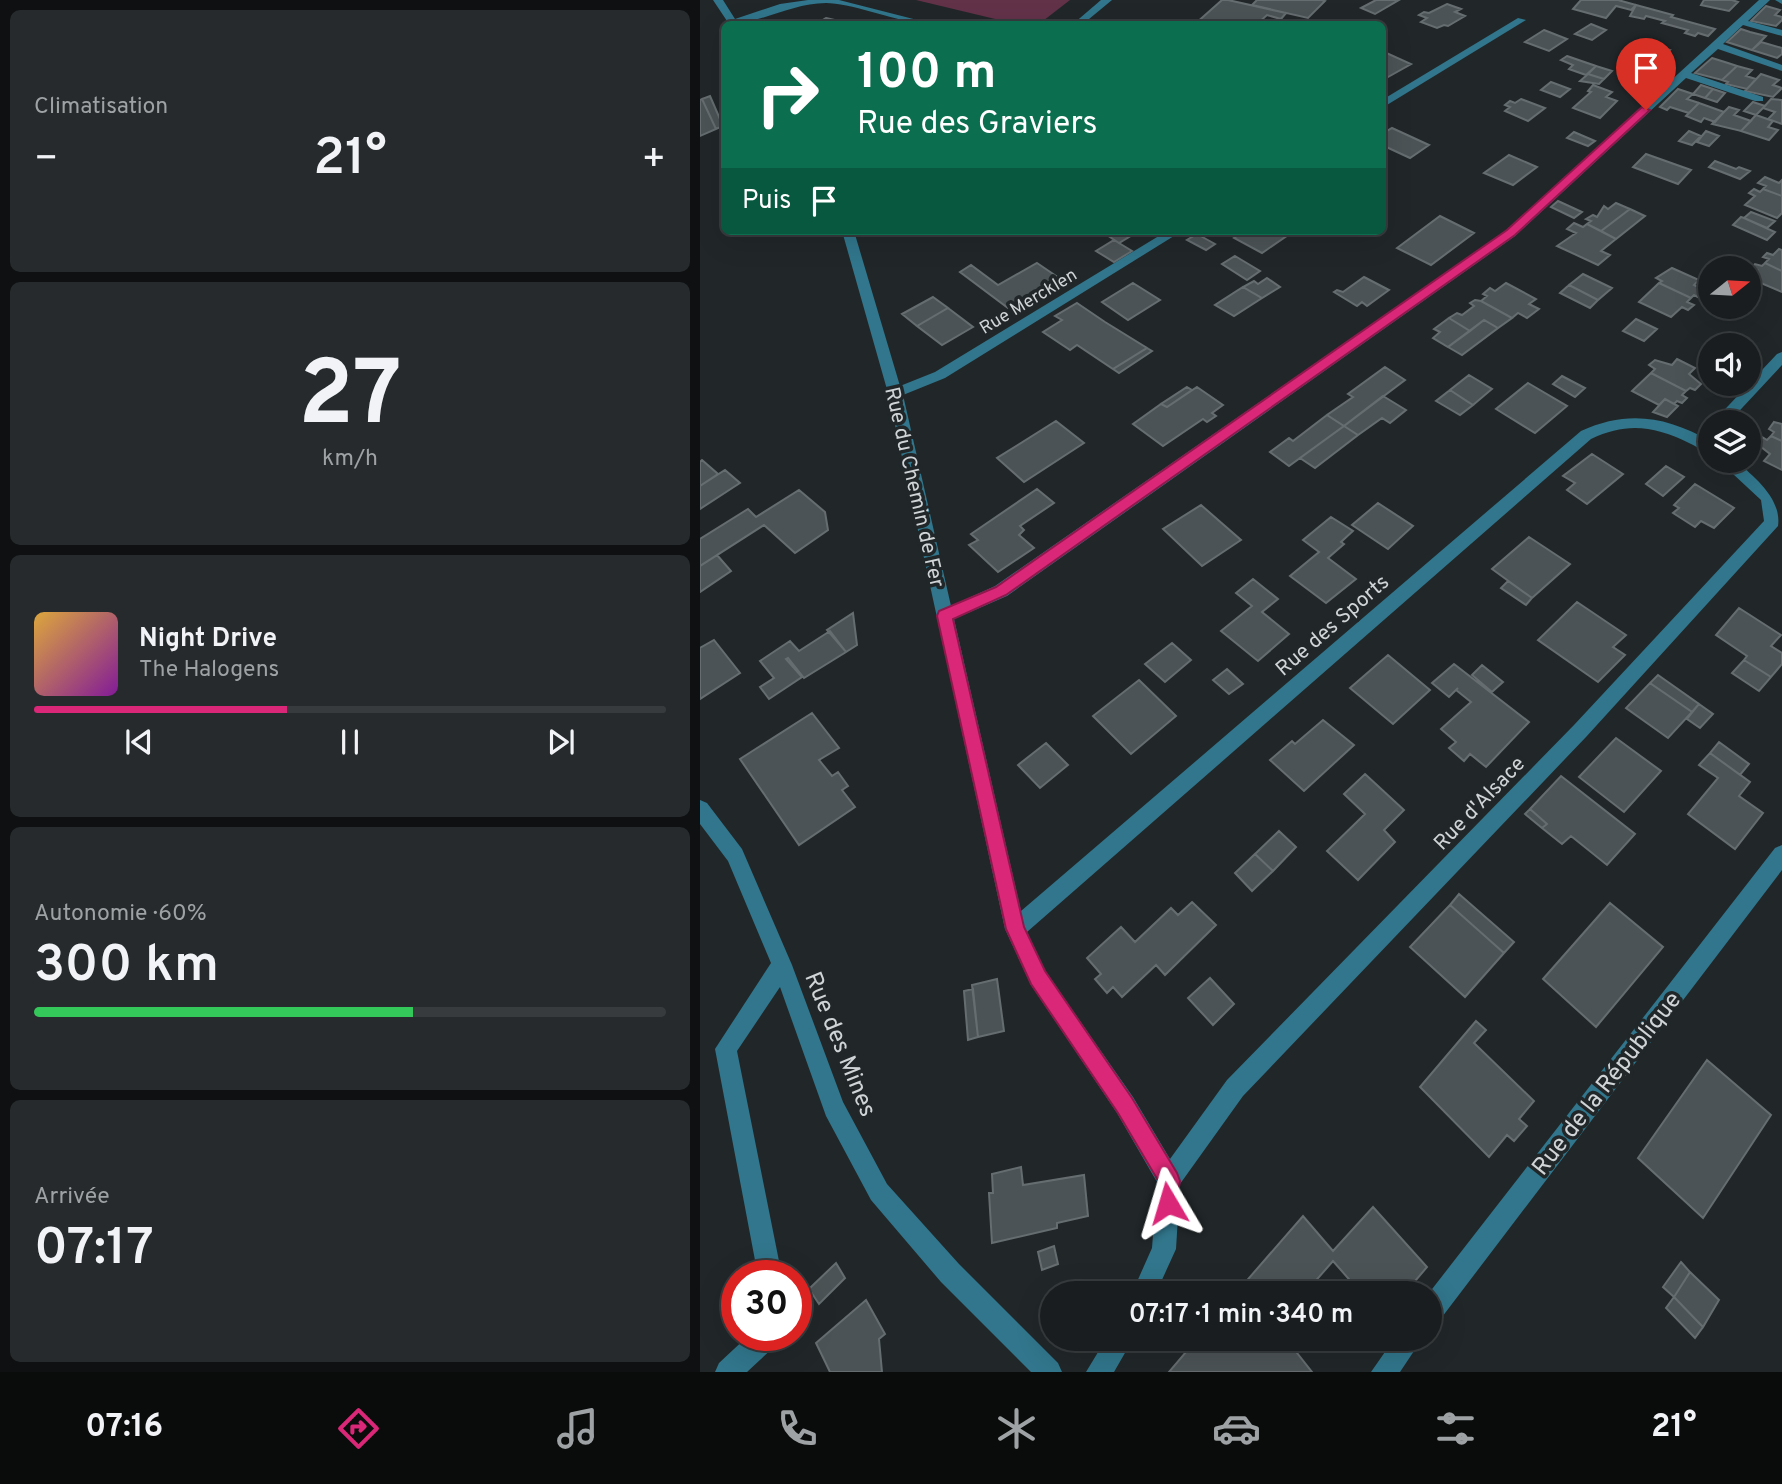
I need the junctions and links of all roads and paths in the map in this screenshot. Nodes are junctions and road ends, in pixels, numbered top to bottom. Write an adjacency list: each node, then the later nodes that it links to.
1 (718, 0): 5 (street)
2 (1107, 0): 8 (street)
3 (1762, 1): 9 (street)
4 (1521, 20): 15 (street)
5 (731, 21)
6 (741, 21): 7 (street)
7 (915, 21)
8 (1082, 21)
9 (1742, 22): 10 (street); 11 (street)
10 (1782, 33)
11 (1716, 45): 12 (street); 13 (street)
12 (1782, 68)
13 (1684, 74): 14 (street); 23 (street)
14 (1759, 99)
15 (1386, 103)
16 (849, 235): 19 (street, Rue du Chemin de Fer)
17 (1169, 235): 19 (street, Rue Mercklen)
18 (1782, 357): 20 (street)
19 (895, 393): 23 (street, Rue du Chemin de Fer)
20 (1731, 410)
21 (1698, 438): 26 (street, Rue des Sports)
22 (1740, 473): 28 (street, Rue d'Alsace)
23 (945, 616): 26 (street, Rue du Chemin de Fer)
24 (700, 808): 27 (street, Rue des Mines)
25 (1782, 854): 31 (street, Rue de la République)
26 (1015, 929): 28 (street, Rue du Chemin de Fer)
27 (782, 965): 29 (street); 36 (street, Rue des Mines)
28 (1169, 1181): 30 (street)
29 (766, 1260)
30 (1149, 1281)
31 (1442, 1296)
32 (751, 1351): 35 (street)
33 (1112, 1351): 37 (street)
34 (1400, 1351): 38 (street)
35 (728, 1372)
36 (1049, 1372)
37 (1099, 1372)
38 (1384, 1372)

